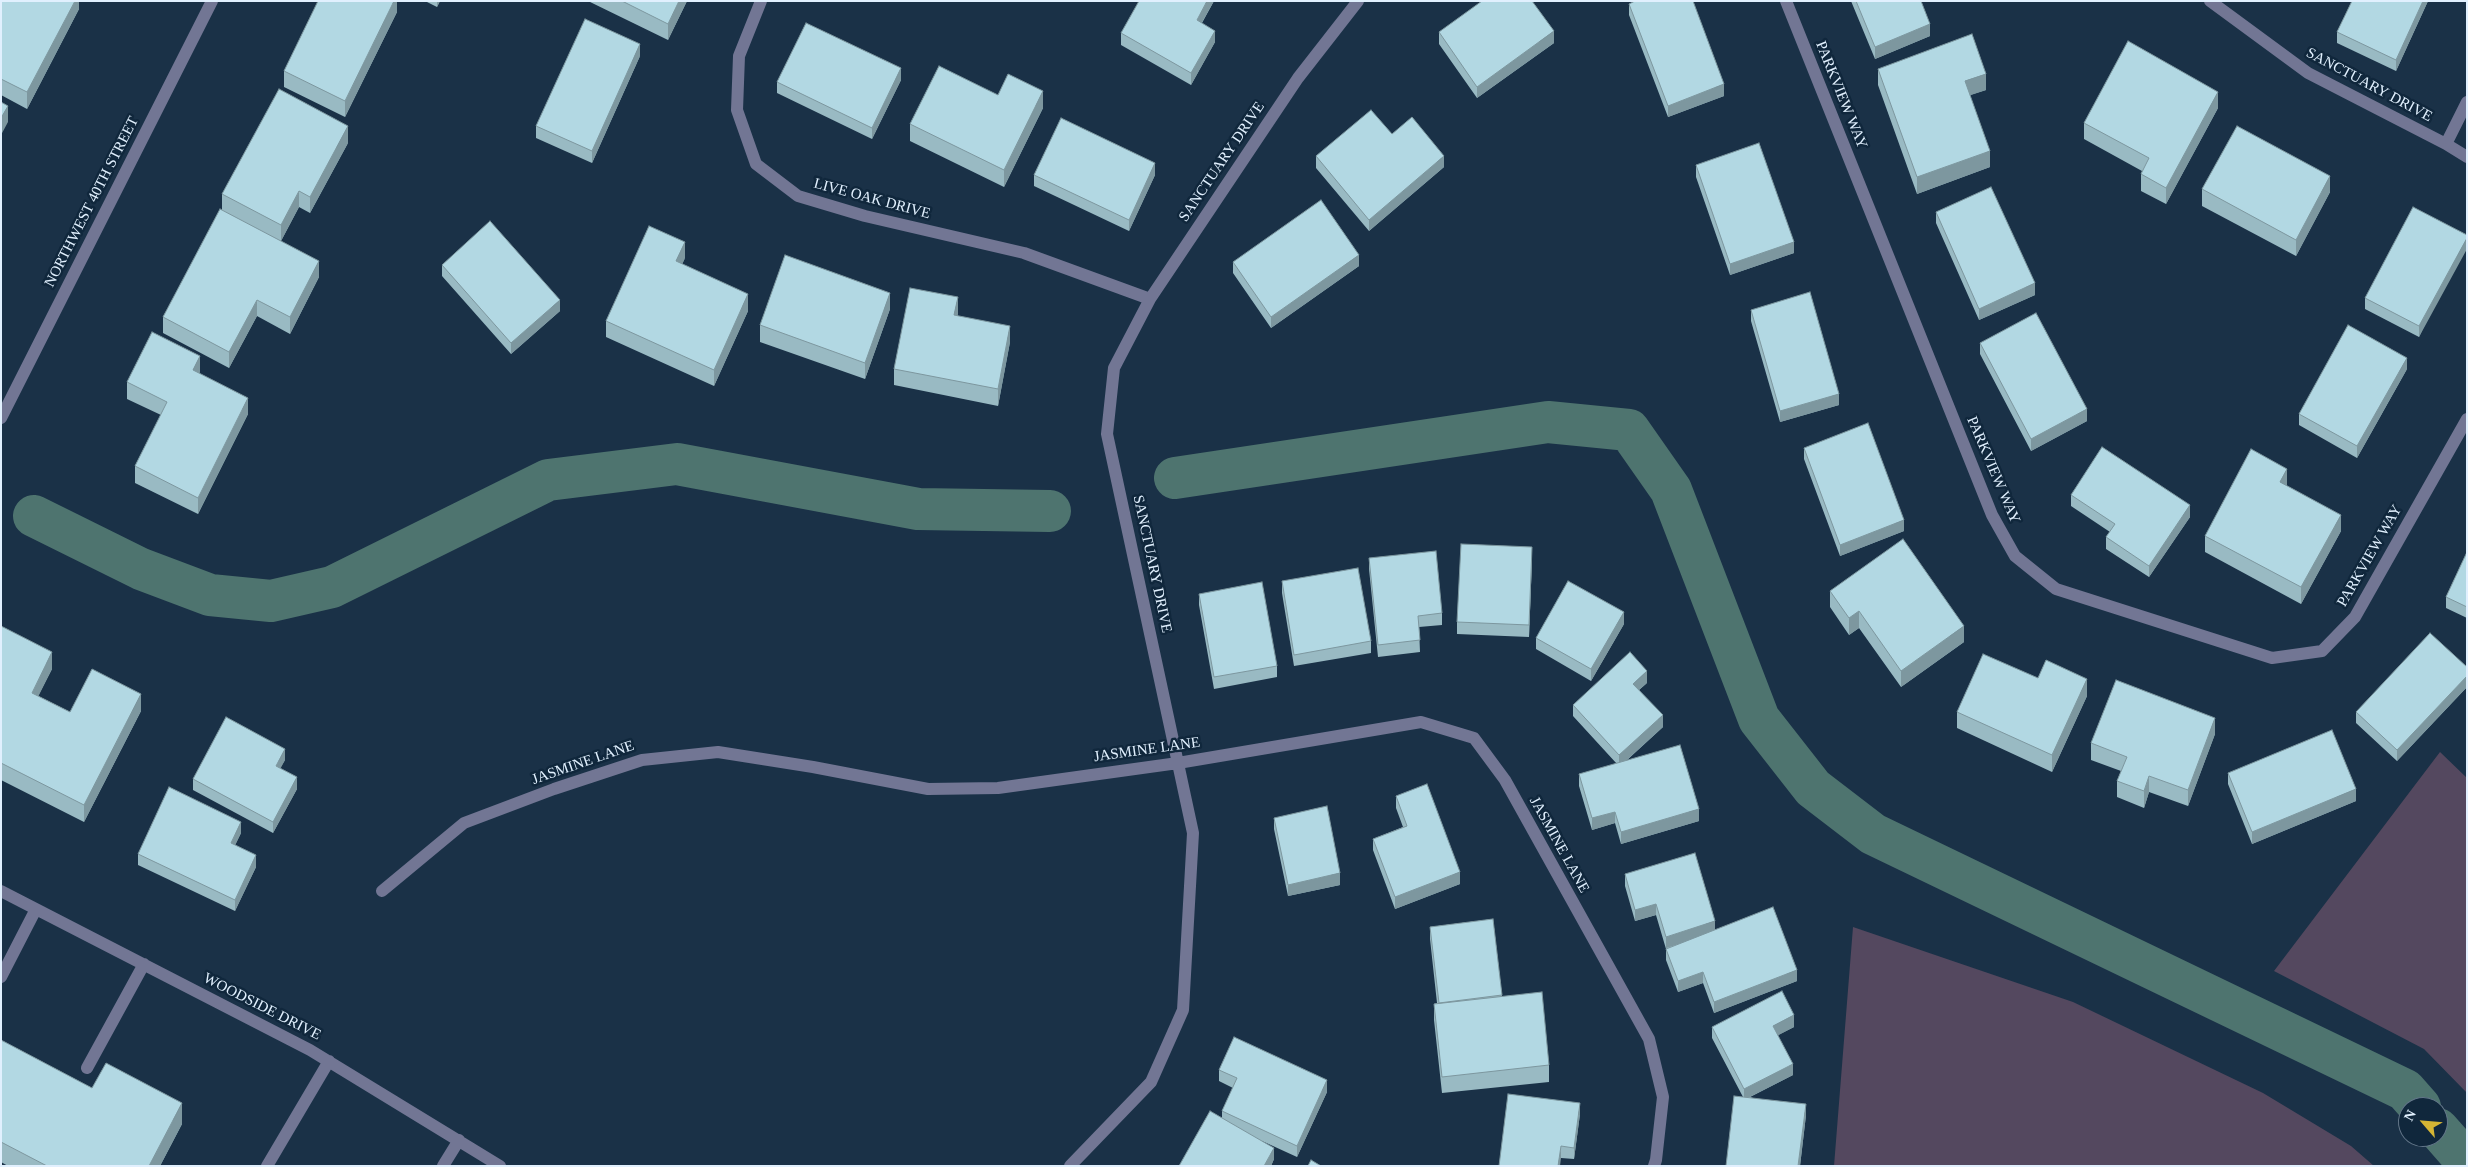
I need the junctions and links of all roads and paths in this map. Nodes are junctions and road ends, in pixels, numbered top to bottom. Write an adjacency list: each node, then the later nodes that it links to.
1 (212, 1): 10 (street, NORTHWEST 40TH STREET)
2 (760, 1): 9 (street, LIVE OAK DRIVE)
3 (1358, 1): 9 (street, SANCTUARY DRIVE)
4 (1786, 1): 11 (street, PARKVIEW WAY)
5 (2210, 1): 7 (street, SANCTUARY DRIVE)
6 (2467, 102): 7 (street)
7 (2446, 144): 8 (street, SANCTUARY DRIVE)
8 (2467, 157)
9 (1150, 299): 12 (street, SANCTUARY DRIVE)
10 (1, 418)
11 (2467, 418)
12 (1178, 763): 14 (street, JASMINE LANE); 21 (street, SANCTUARY DRIVE); 25 (street, JASMINE LANE)
13 (1, 891): 15 (street, WOODSIDE DRIVE)
14 (382, 891)
15 (36, 908): 16 (street, WOODSIDE DRIVE); 17 (street)
16 (144, 964): 18 (street, WOODSIDE DRIVE); 19 (street)
17 (1, 977)
18 (329, 1060): 20 (street, WOODSIDE DRIVE); 22 (street)
19 (86, 1068)
20 (459, 1140): 23 (street); 24 (street, WOODSIDE DRIVE)
21 (1073, 1165)
22 (267, 1166)
23 (443, 1166)
24 (500, 1166)
25 (1654, 1166)

